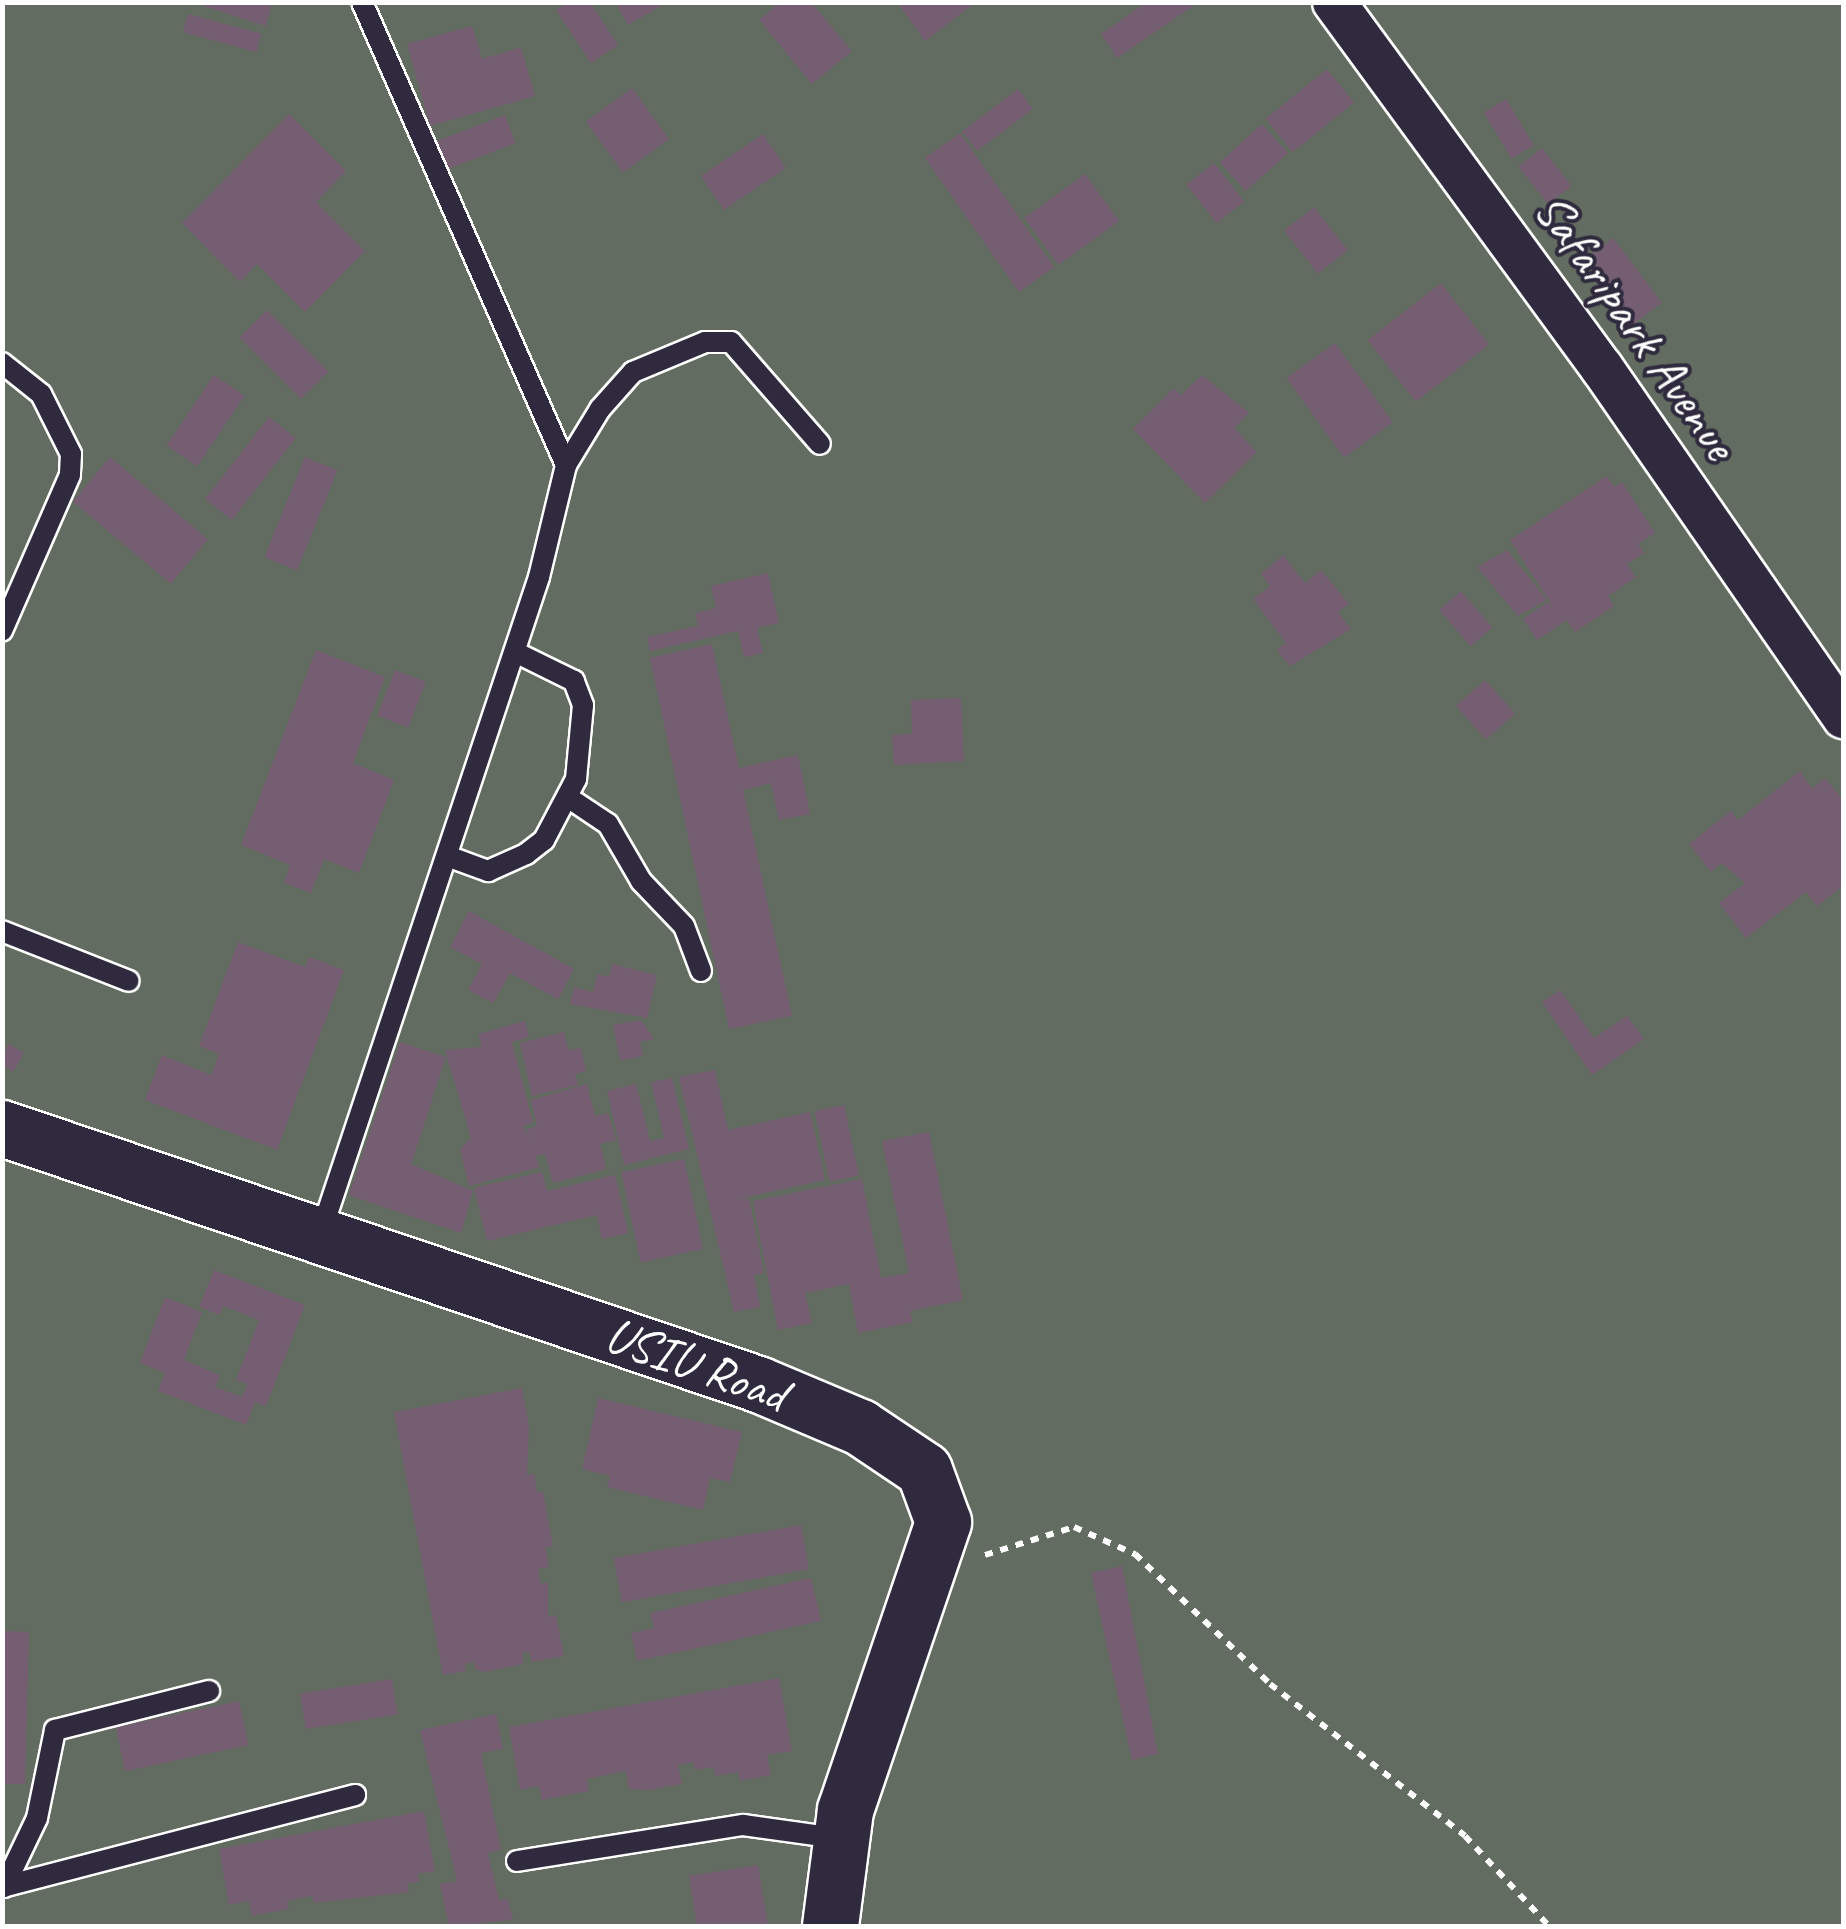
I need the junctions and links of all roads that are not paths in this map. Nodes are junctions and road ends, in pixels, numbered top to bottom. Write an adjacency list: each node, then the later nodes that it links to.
1 (362, 2): 5 (lane)
2 (1334, 2): 8 (street, Safaripark Avenue)
3 (2, 364): 6 (lane)
4 (820, 444): 5 (lane)
5 (566, 464): 7 (lane)
6 (2, 631)
7 (514, 652): 9 (lane); 10 (lane)
8 (1844, 717)
9 (569, 798): 10 (lane); 12 (lane)
10 (446, 856): 15 (lane)
11 (2, 931): 13 (lane)
12 (701, 972)
13 (129, 981)
14 (2, 1128): 15 (street, USIU Road)
15 (319, 1238): 18 (street, USIU Road)
16 (209, 1691): 20 (lane)
17 (355, 1795): 20 (lane)
18 (838, 1838): 19 (lane); 21 (street, USIU Road)
19 (518, 1861)
20 (3, 1887)
21 (830, 1926)

